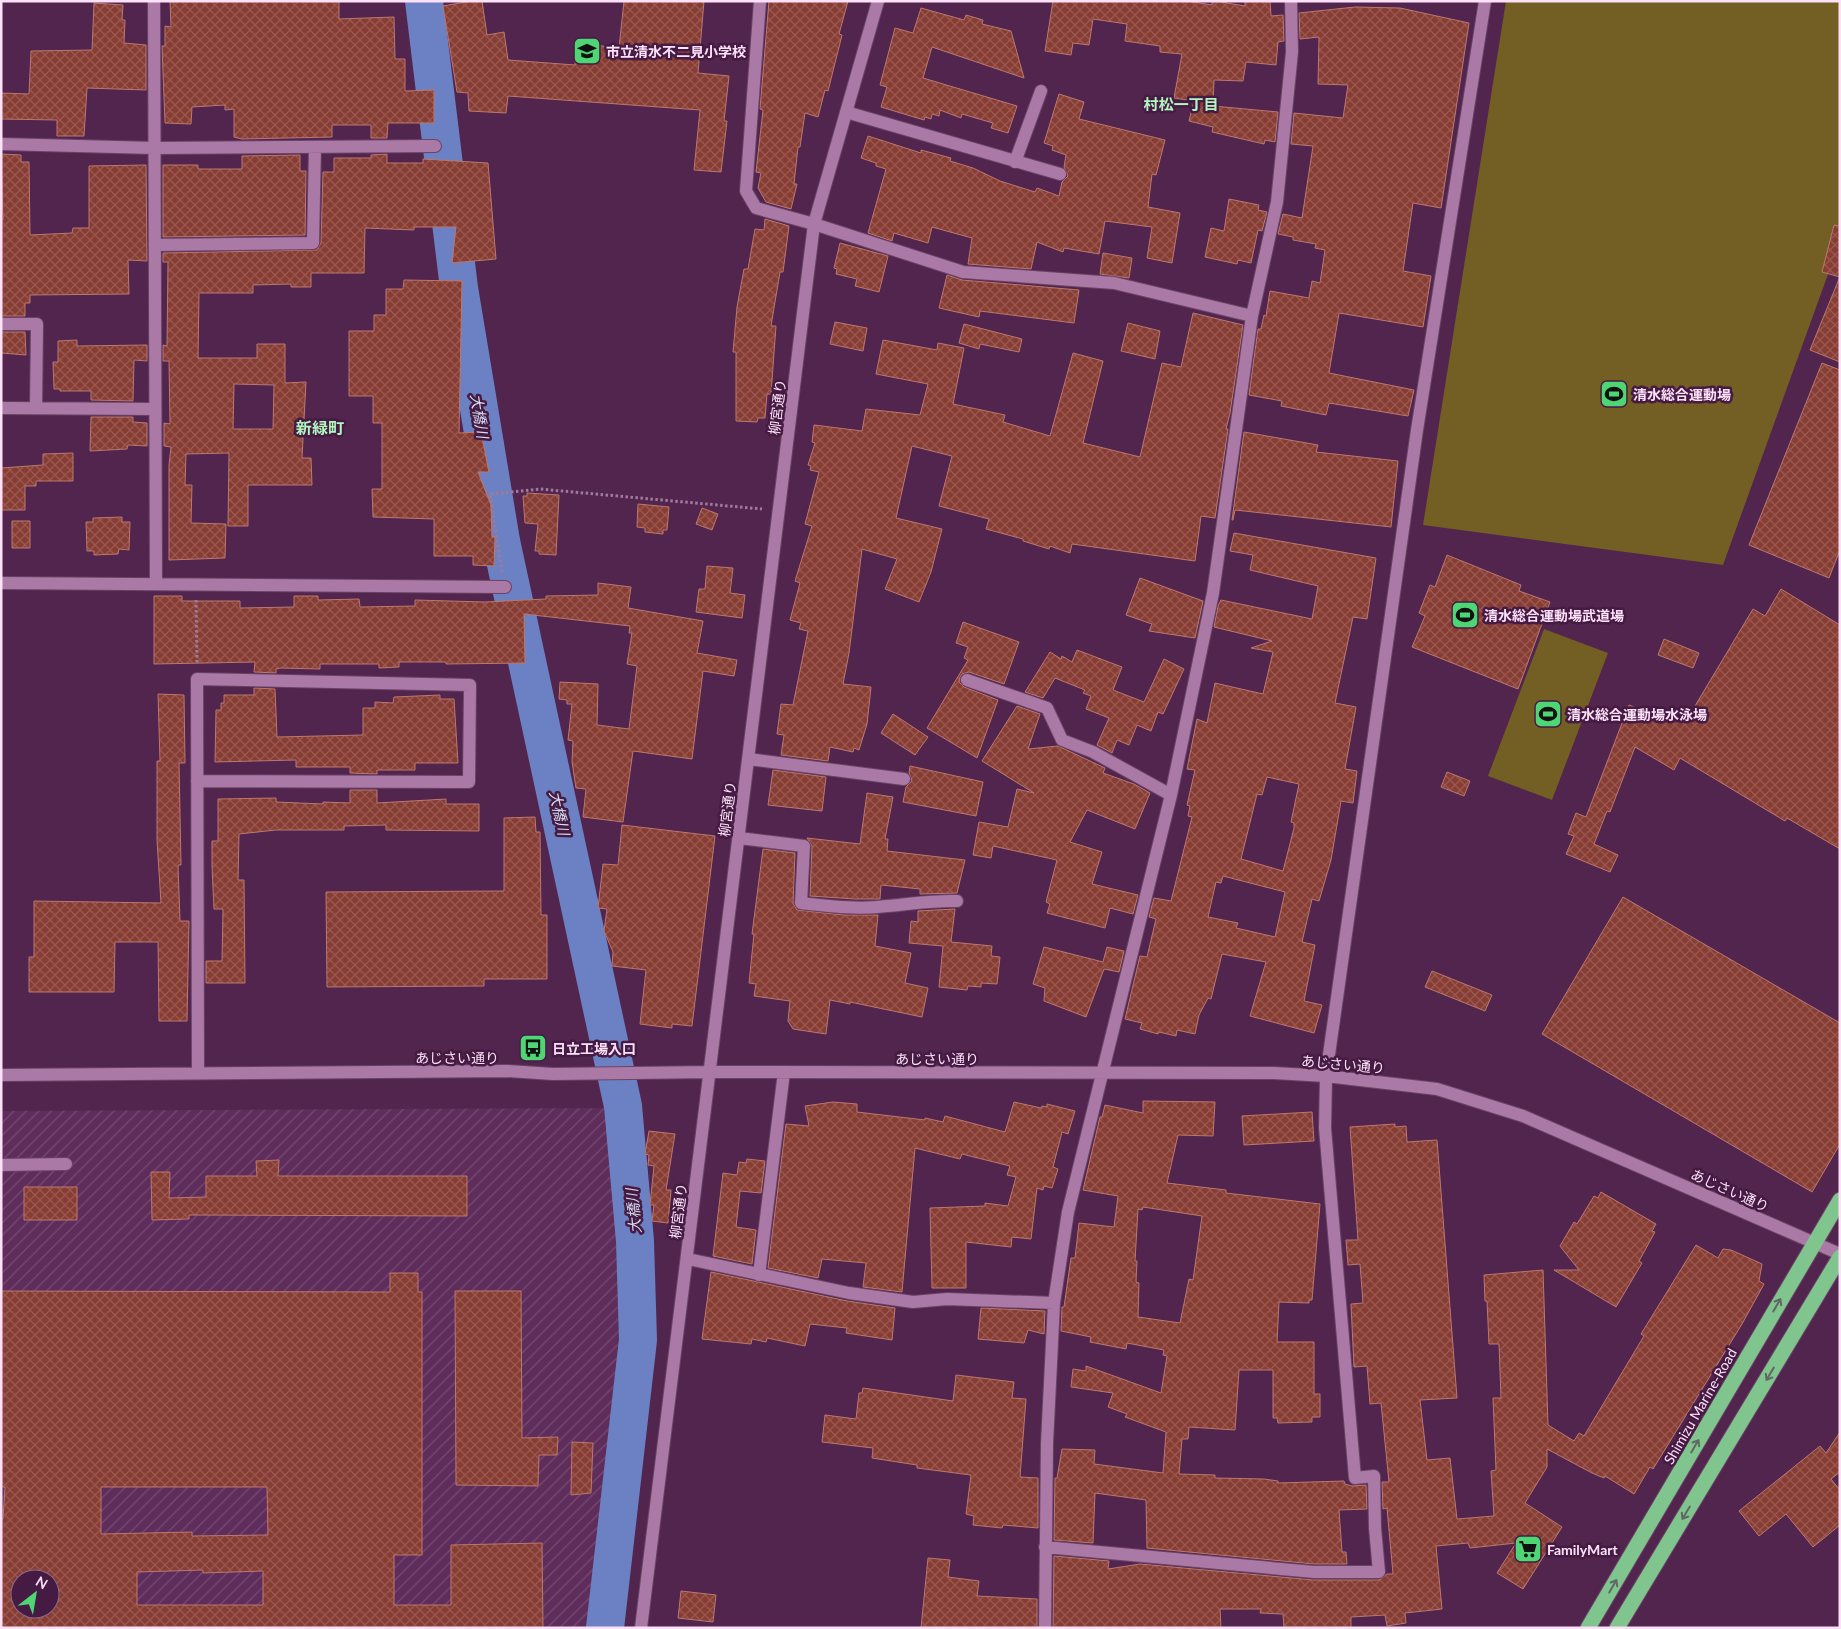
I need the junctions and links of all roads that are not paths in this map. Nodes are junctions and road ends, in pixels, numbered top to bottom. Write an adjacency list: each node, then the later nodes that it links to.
1 (154, 1): 11 (street)
2 (760, 1): 14 (street)
3 (878, 1): 7 (street, 柳宮通り)
4 (1291, 1): 16 (street)
5 (1485, 1): 36 (street)
6 (1041, 92): 12 (street)
7 (846, 112): 12 (street); 14 (street, 柳宮通り)
8 (1, 144): 11 (street)
9 (435, 146): 10 (street)
10 (315, 147): 11 (street); 15 (street)
11 (154, 148): 15 (street)
12 (1015, 162): 13 (street)
13 (1060, 174)
14 (814, 224): 16 (street); 25 (street, 柳宮通り)
15 (155, 245): 20 (street)
16 (1252, 316): 28 (street)
17 (1, 324): 19 (street)
18 (1, 408): 19 (street)
19 (36, 408): 20 (street)
20 (155, 409): 22 (street)
21 (1, 583): 22 (street)
22 (156, 584): 23 (street)
23 (505, 587)
24 (967, 680): 28 (street)
25 (748, 759): 26 (street); 29 (street, 柳宮通り)
26 (904, 779)
27 (197, 780): 27 (street); 33 (street)
28 (1171, 795): 34 (street)
29 (739, 838): 30 (street); 31 (street, 柳宮通り)
30 (957, 901)
31 (710, 1072): 32 (street, あじさい通り); 33 (street, あじさい通り); 42 (street, 柳宮通り)
32 (784, 1072): 34 (street, あじさい通り); 43 (street)
33 (198, 1073): 35 (street, あじさい通り)
34 (1102, 1074): 36 (street, あじさい通り); 44 (street)
35 (1, 1075)
36 (1326, 1076): 40 (street, あじさい通り); 45 (street)
37 (1, 1164): 38 (street)
38 (66, 1164)
39 (1840, 1200): 40 (highway, Shimizu Marine-Road)
40 (1814, 1243): 41 (street, あじさい通り); 48 (highway, Shimizu Marine-Road, one-way to 40)
41 (1840, 1255): 49 (highway, one-way to 49)
42 (688, 1259): 43 (street); 46 (street, 柳宮通り)
43 (759, 1275): 44 (street)
44 (1054, 1303): 45 (street)
45 (1045, 1546): 47 (street)
46 (641, 1628)
47 (1045, 1628)
48 (1588, 1628)
49 (1617, 1628)

